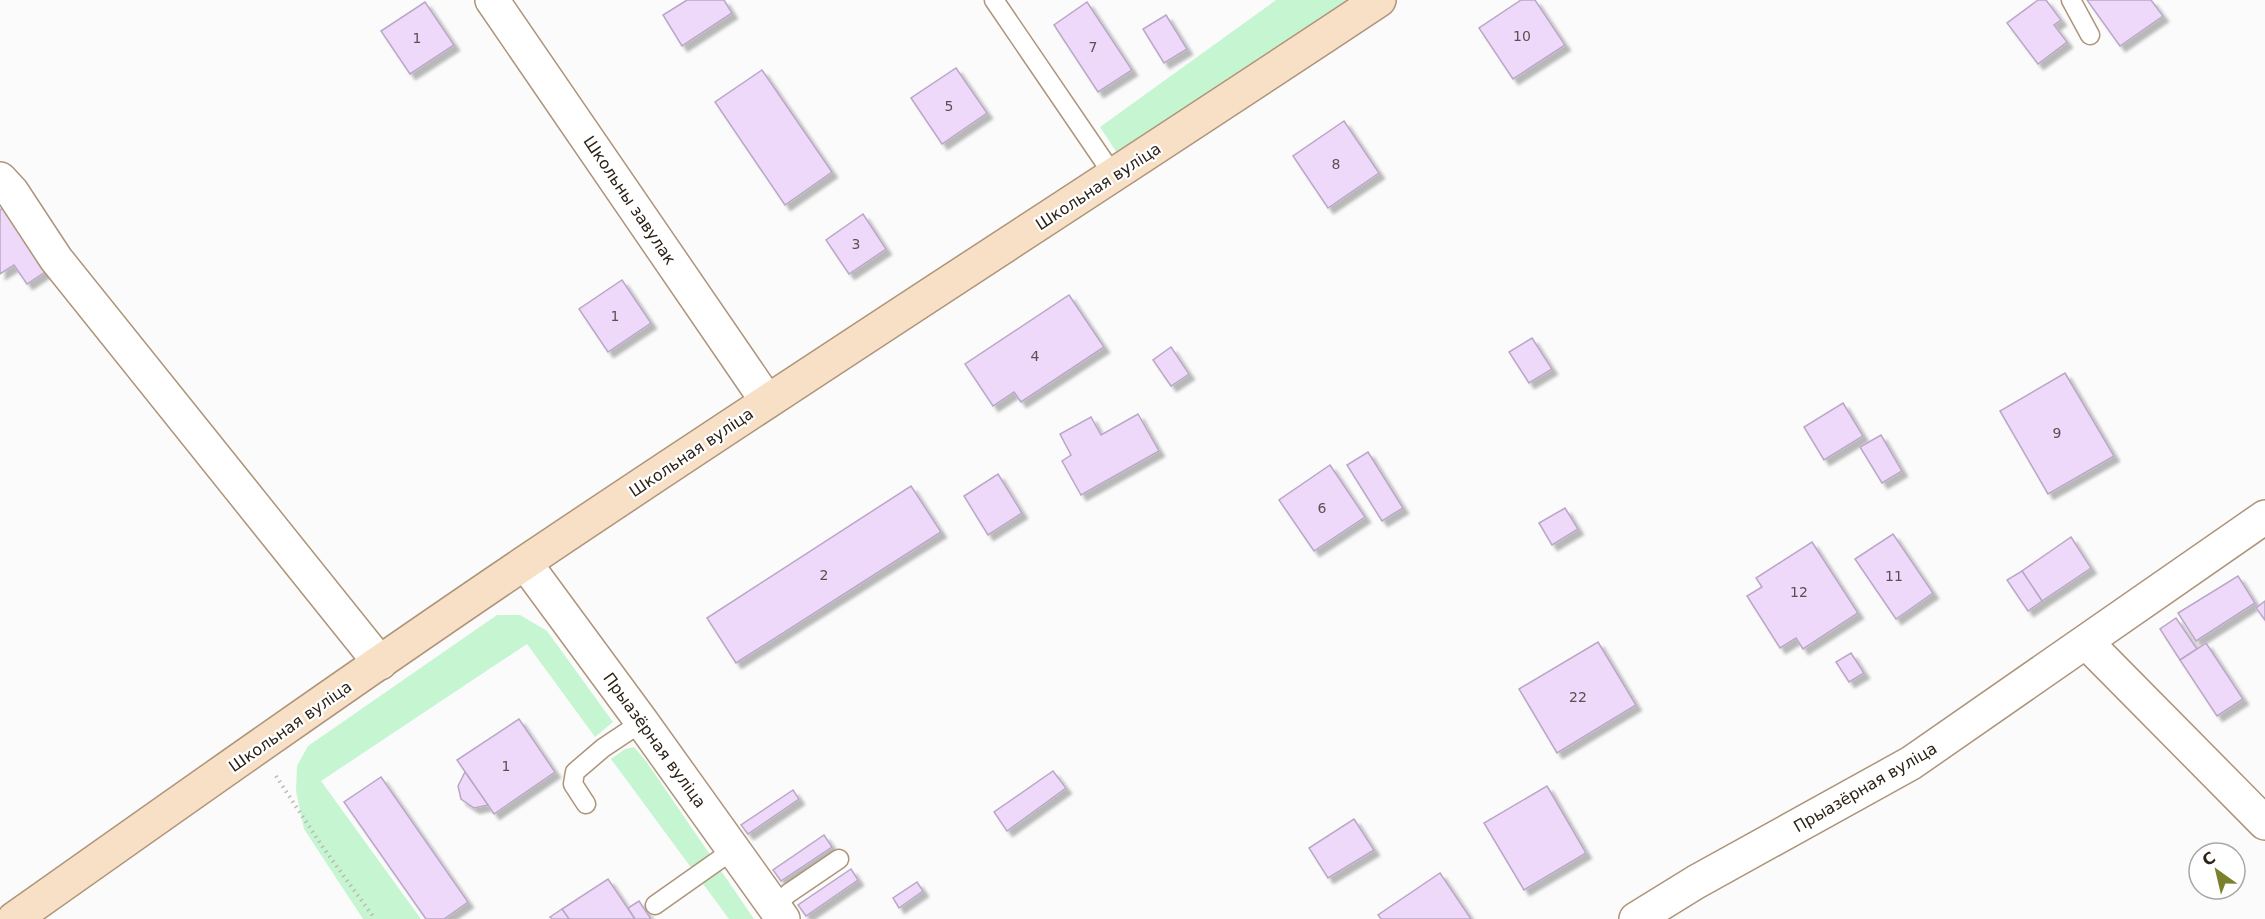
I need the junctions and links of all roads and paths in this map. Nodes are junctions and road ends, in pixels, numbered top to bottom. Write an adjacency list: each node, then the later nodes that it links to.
1 (492, 0): 8 (street, Школьны завулак)
2 (994, 0): 6 (lane)
3 (1379, 0): 6 (main road, Школьная вуліца)
4 (2070, 0): 5 (lane)
5 (2090, 35)
6 (1114, 176): 8 (main road, Школьная вуліца)
7 (0, 179): 12 (street)
8 (767, 401): 10 (main road, Школьная вуліца)
9 (2265, 517): 11 (street, Прыазёрная вуліца)
10 (525, 563): 12 (main road, Школьная вуліца); 13 (street, Прыазёрная вуліца)
11 (2086, 643): 16 (street); 23 (street, Прыазёрная вуліца)
12 (380, 663): 14 (main road, Школьная вуліца)
13 (642, 722): 15 (lane); 17 (street, Прыазёрная вуліца)
14 (257, 747): 21 (main road, Школьная вуліца); 22 (path)
15 (586, 804)
16 (2265, 823)
17 (733, 850): 19 (lane); 20 (street, Прыазёрная вуліца)
18 (839, 859): 20 (lane)
19 (655, 905)
20 (778, 912)
21 (14, 919)
22 (375, 919)
23 (1636, 919)

